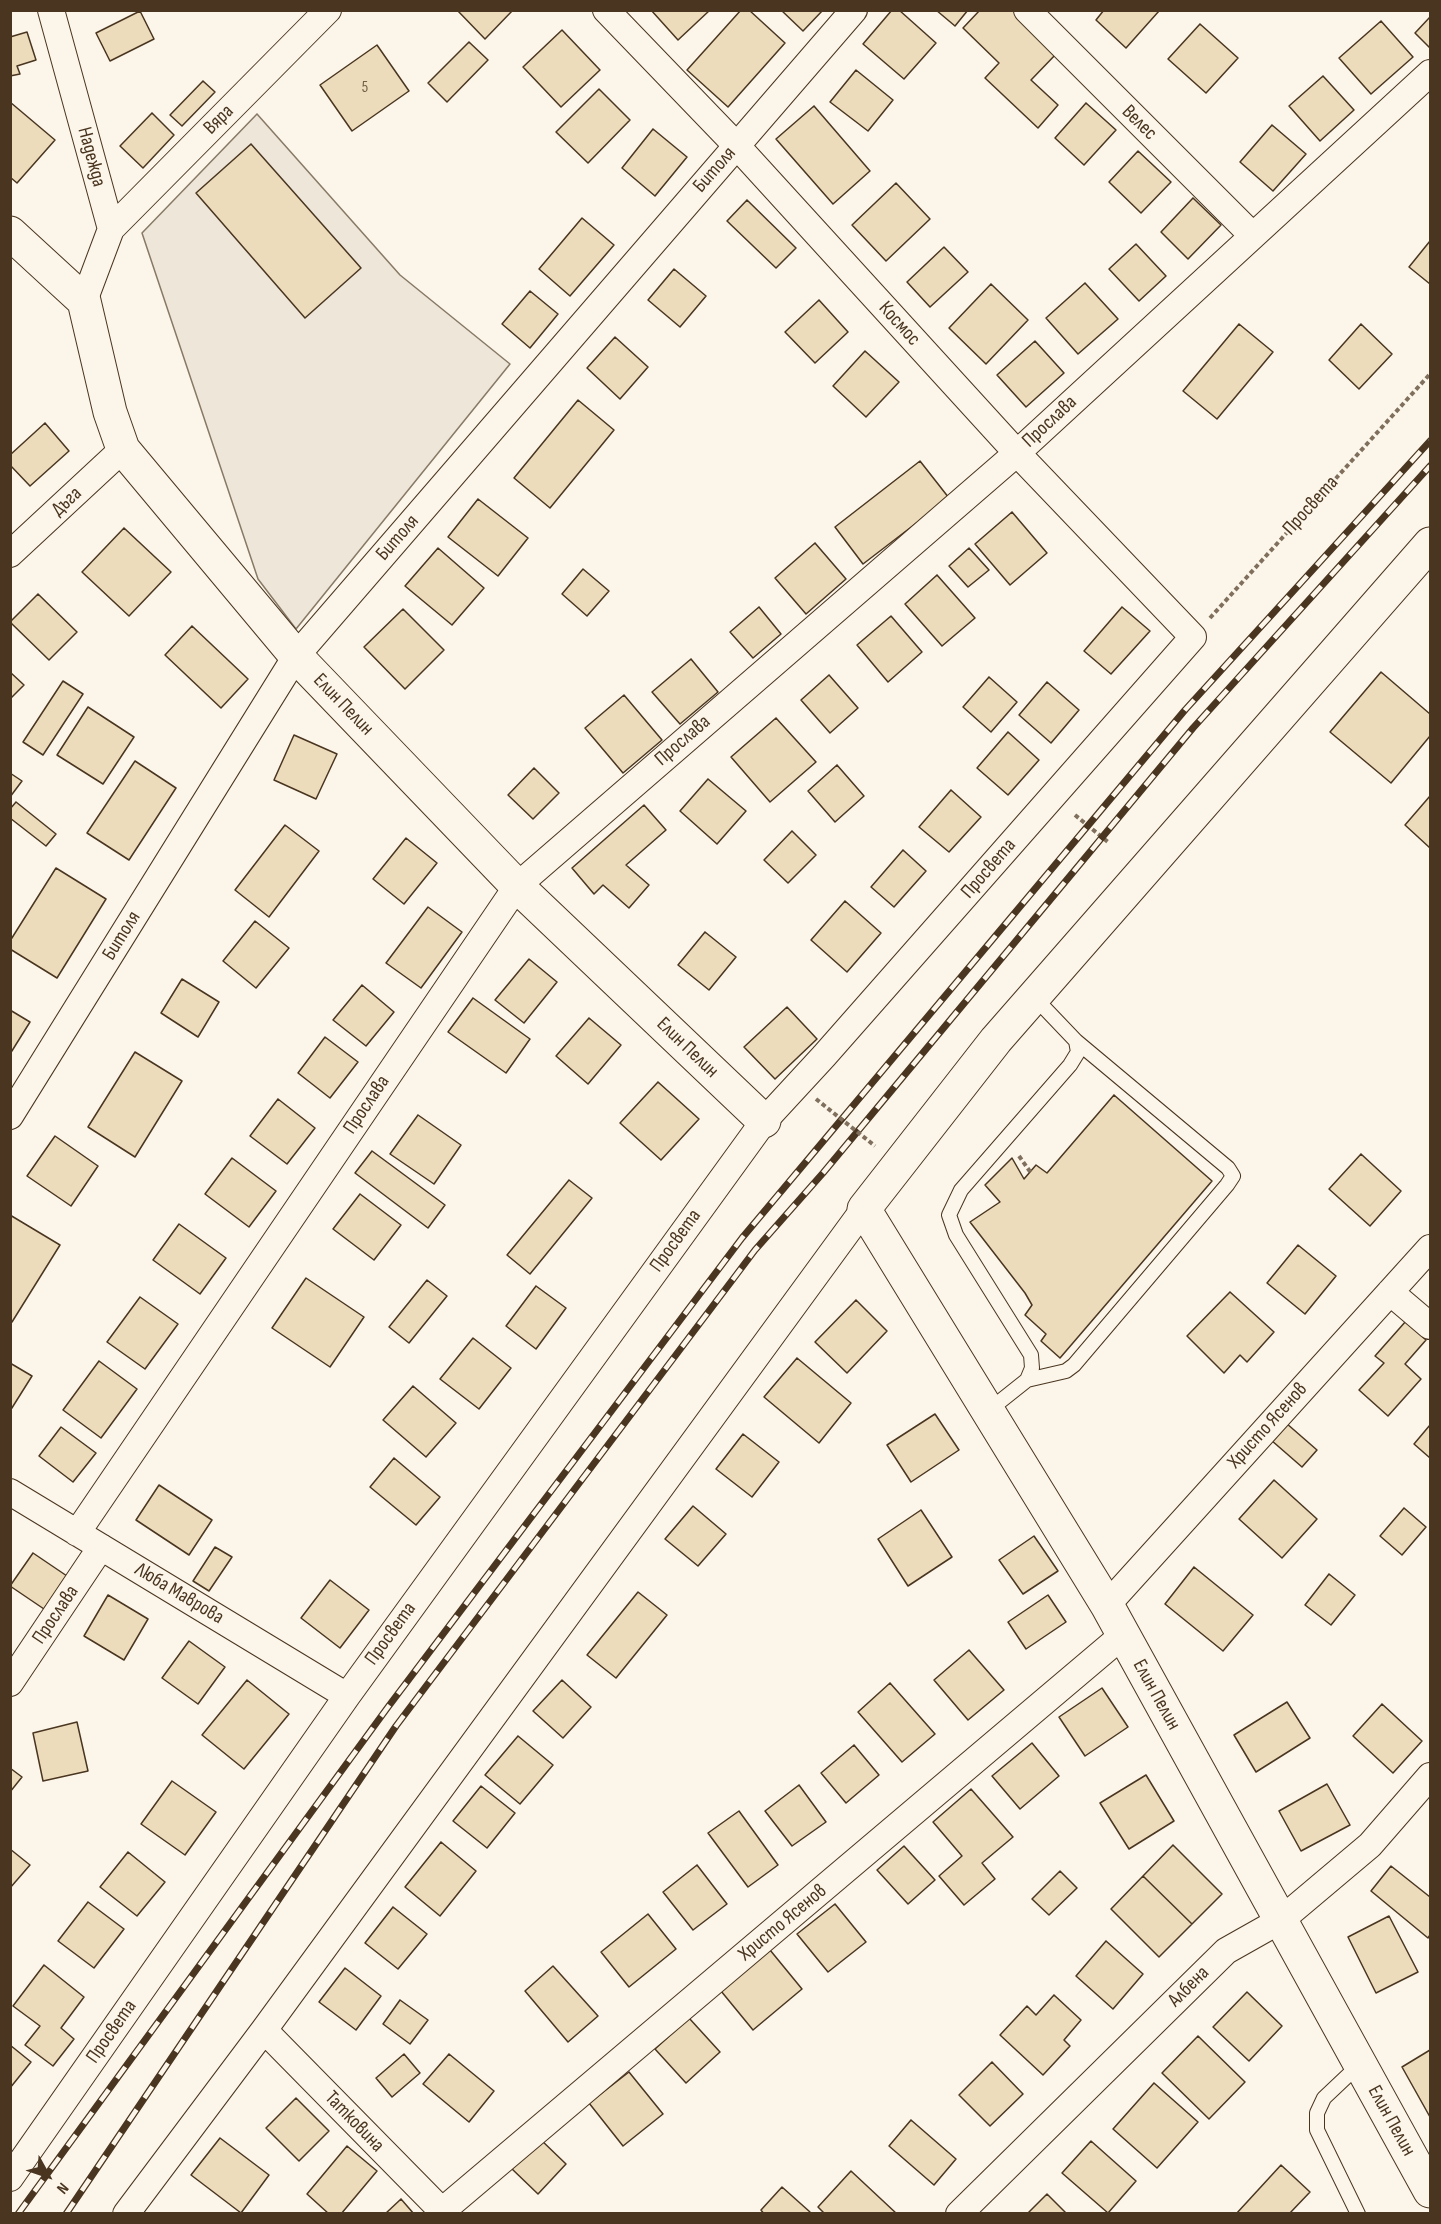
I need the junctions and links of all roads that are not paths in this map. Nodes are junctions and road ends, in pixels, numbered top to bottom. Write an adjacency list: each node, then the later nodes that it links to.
1 (51, 10): 8 (street, Надежда)
2 (328, 10): 8 (street, Вяра)
3 (606, 10): 7 (street, Космос)
4 (854, 10): 7 (street, Битоля)
5 (1027, 10): 10 (street, Велес)
6 (1431, 73): 10 (street, Прослава)
7 (736, 145): 13 (street, Космос); 17 (street, Битоля)
8 (111, 229): 11 (street)
9 (10, 234): 11 (street)
10 (1252, 235): 13 (street, Прослава)
11 (84, 301): 12 (street, Елин Пелин)
12 (123, 449): 15 (street, Дъга); 17 (street, Елин Пелин)
13 (1017, 453): 16 (street, Космос); 18 (street, Прослава)
14 (1431, 544): 19 (street)
15 (10, 554)
16 (1193, 637): 22 (street, Просвета)
17 (296, 656): 18 (street, Елин Пелин); 21 (street, Битоля)
18 (517, 886): 22 (street, Елин Пелин); 30 (street, Прослава)
19 (1034, 997): 20 (lane); 23 (street)
20 (1076, 1041): 27 (lane); 27 (lane)
21 (12, 1110)
22 (764, 1121): 35 (street, Просвета)
23 (864, 1209): 28 (street, Елин Пелин); 38 (street)
24 (1431, 1248): 25 (street, Христо Ясенов)
25 (1389, 1292): 26 (street); 32 (street, Христо Ясенов)
26 (1431, 1326)
27 (1027, 1380): 28 (lane)
28 (988, 1411): 32 (street, Елин Пелин)
29 (10, 1492): 30 (street, Люба Маврова)
30 (77, 1533): 31 (street, Люба Маврова)
31 (101, 1547): 34 (street, Прослава); 35 (street, Люба Маврова)
32 (1107, 1605): 33 (street, Елин Пелин)
33 (1123, 1635): 37 (street, Елин Пелин); 42 (street, Христо Ясенов)
34 (10, 1683)
35 (346, 1696): 40 (street, Просвета)
36 (1431, 1776): 37 (street, Албена)
37 (1281, 1920): 39 (street, Елин Пелин); 44 (street, Албена)
38 (264, 2030): 42 (street, Татковина); 43 (street)
39 (1360, 2064): 41 (street, Елин Пелин); 45 (lane)
40 (10, 2178)
41 (1431, 2192)
42 (443, 2212)
43 (126, 2214)
44 (959, 2214)
45 (1358, 2214)

